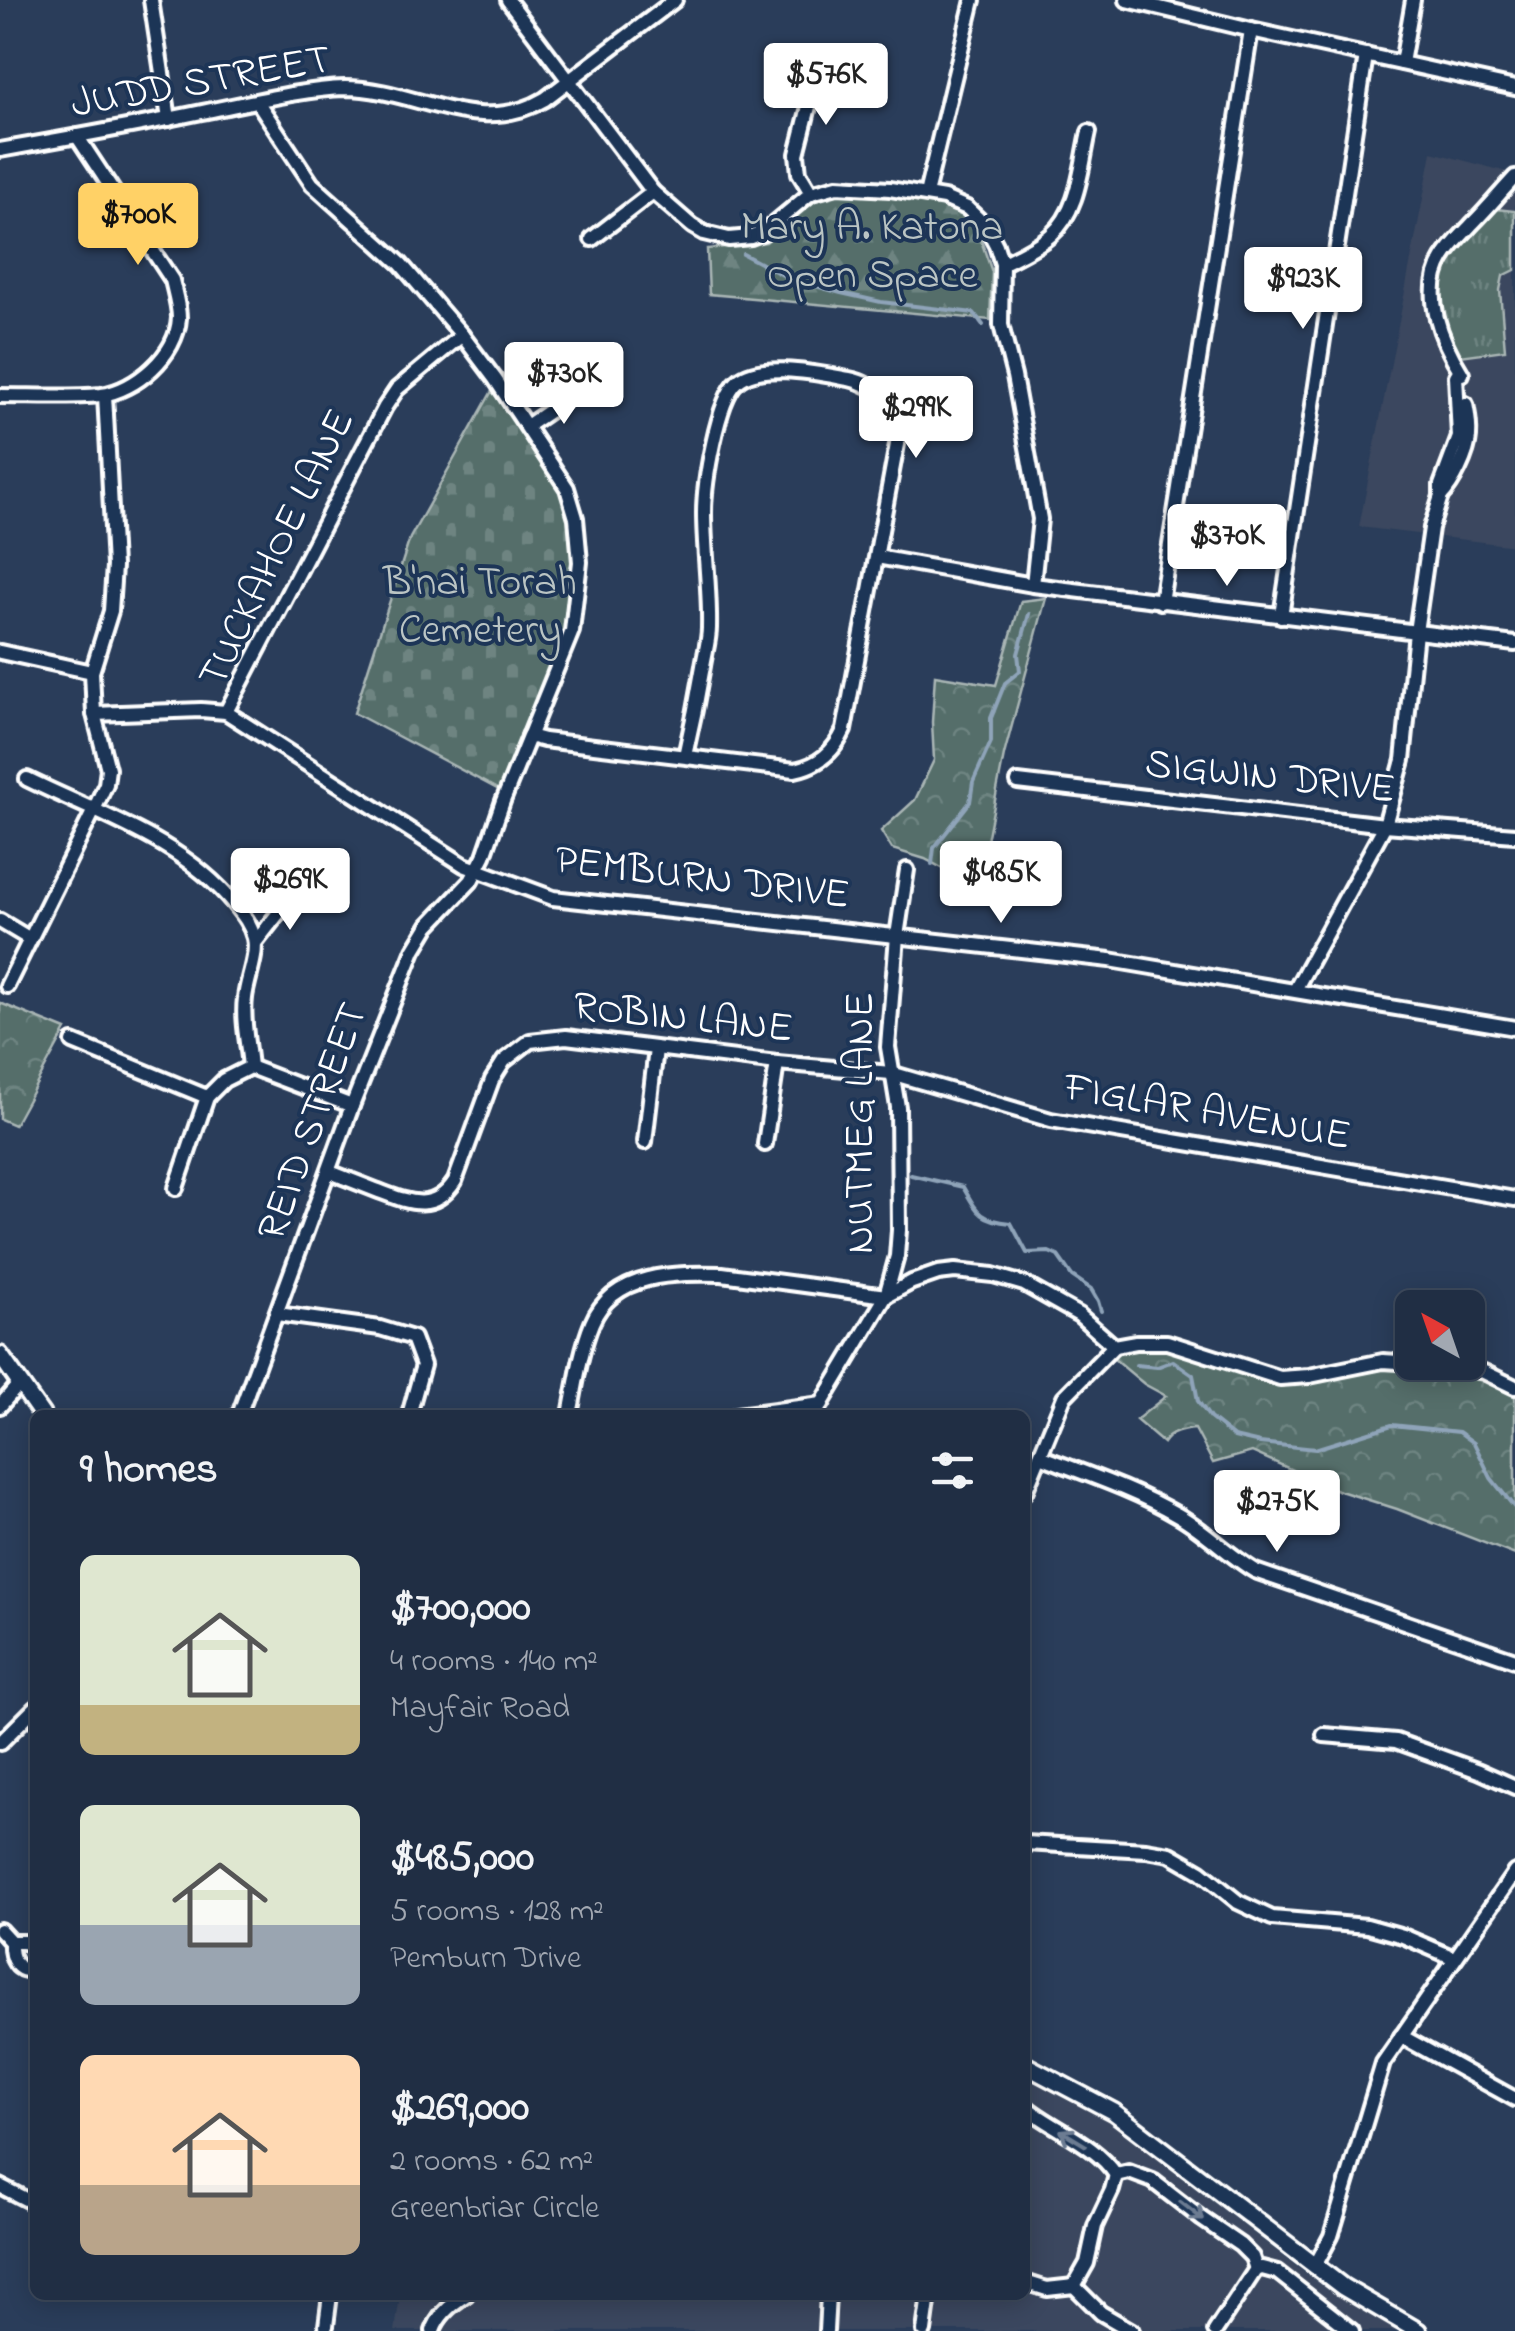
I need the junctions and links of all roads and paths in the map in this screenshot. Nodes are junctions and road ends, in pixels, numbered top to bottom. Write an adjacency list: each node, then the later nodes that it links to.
1 (151, 0): 15 (street)
2 (508, 0): 12 (street)
3 (674, 0): 12 (street, JUDD STREET)
4 (973, 0): 22 (street)
5 (1127, 0): 7 (street)
6 (1413, 0): 10 (street)
7 (1147, 2): 8 (street)
8 (1250, 30): 9 (street); 32 (street)
9 (1366, 55): 10 (street); 33 (street)
10 (1402, 63): 13 (street)
11 (819, 68): 21 (street)
12 (568, 82): 14 (street, JUDD STREET); 20 (street)
13 (1515, 88)
14 (257, 101): 15 (street, JUDD STREET); 25 (street, REID STREET)
15 (169, 119): 17 (street, JUDD STREET)
16 (1089, 132): 24 (street)
17 (77, 136): 18 (street, JUDD STREET); 27 (street)
18 (0, 150)
19 (1515, 177): 34 (street)
20 (654, 192): 21 (street); 23 (street)
21 (811, 193): 22 (street)
22 (926, 194): 24 (street)
23 (592, 239)
24 (1002, 264): 31 (street)
25 (462, 336): 29 (street, REID STREET); 38 (street, TUCKAHOE LANE)
26 (577, 392): 29 (street)
27 (105, 394): 28 (street); 37 (street)
28 (0, 396)
29 (527, 426): 40 (street, REID STREET)
30 (877, 557): 31 (street); 41 (street); 41 (street)
31 (1033, 586): 32 (street)
32 (1161, 602): 33 (street)
33 (1281, 616): 34 (street)
34 (1416, 632): 35 (street); 45 (street)
35 (1515, 644)
36 (0, 652): 37 (street)
37 (92, 672): 39 (street)
38 (226, 712): 39 (street); 47 (street, TUCKAHOE LANE)
39 (94, 714): 44 (street)
40 (528, 736): 41 (street); 47 (street, REID STREET)
41 (685, 756)
42 (27, 779): 44 (street)
43 (1018, 782): 45 (street, SIGWIN DRIVE)
44 (94, 810): 52 (street); 53 (street)
45 (1385, 825): 46 (street, SIGWIN DRIVE); 55 (street)
46 (1515, 835)
47 (478, 870): 51 (street, PEMBURN DRIVE); 63 (street, REID STREET)
48 (907, 870): 51 (street, NUTMEG LANE)
49 (300, 895): 53 (street)
50 (0, 921): 52 (street)
51 (897, 936): 55 (street, PEMBURN DRIVE); 61 (street, NUTMEG LANE)
52 (30, 940): 54 (street)
53 (256, 943): 60 (street)
54 (6, 986)
55 (1295, 990): 56 (street, PEMBURN DRIVE)
56 (1515, 1028)
57 (73, 1042): 62 (street)
58 (656, 1049): 59 (street, ROBIN LANE); 64 (street); 66 (street, ROBIN LANE)
59 (777, 1063): 61 (street, ROBIN LANE); 65 (street)
60 (250, 1067): 62 (street); 63 (street)
61 (891, 1073): 68 (street, FIGLAR AVENUE); 69 (street, NUTMEG LANE)
62 (206, 1097): 67 (street)
63 (352, 1106): 66 (street, REID STREET)
64 (644, 1142)
65 (765, 1144)
66 (330, 1172): 70 (street, REID STREET)
67 (176, 1188)
68 (1515, 1199)
69 (886, 1296): 71 (street); 79 (street); 80 (street, NUTMEG LANE)
70 (277, 1314): 77 (street, REID STREET); 78 (street)
71 (1114, 1346): 74 (street); 81 (street)
72 (0, 1355): 73 (main road)
73 (20, 1382): 75 (street); 76 (main road)
74 (1515, 1387)
75 (0, 1406)
76 (39, 1410)
77 (241, 1410)
78 (410, 1410)
79 (571, 1410)
80 (818, 1410)
81 (1040, 1456): 82 (street); 83 (street)
82 (1030, 1480)
83 (1515, 1660)
84 (30, 1713): 86 (street)
85 (1324, 1735): 87 (street)
86 (0, 1742)
87 (1515, 1787)
88 (1030, 1843): 93 (street)
89 (1515, 1872): 93 (street)
90 (0, 1930): 91 (street)
91 (11, 1942): 92 (street); 94 (street)
92 (30, 1944)
93 (1454, 1958): 95 (street)
94 (30, 1970)
95 (1401, 2036): 97 (street); 102 (street)
96 (1030, 2067): 102 (main road)
97 (1515, 2099)
98 (1030, 2110): 99 (street, one-way to 98)
99 (1116, 2175): 103 (street, one-way to 103); 105 (street)
100 (0, 2186): 101 (street)
101 (30, 2201)
102 (1315, 2266): 117 (main road)
103 (1256, 2270): 115 (street); 116 (street)
104 (1030, 2284): 105 (street)
105 (1074, 2286): 114 (street)
106 (329, 2300): 110 (street)
107 (458, 2300): 111 (street)
108 (828, 2300): 112 (street)
109 (928, 2300): 113 (street)
110 (326, 2326)
111 (434, 2331)
112 (826, 2331)
113 (924, 2331)
114 (1132, 2331)
115 (1215, 2331)
116 (1352, 2331)
117 (1418, 2331)

